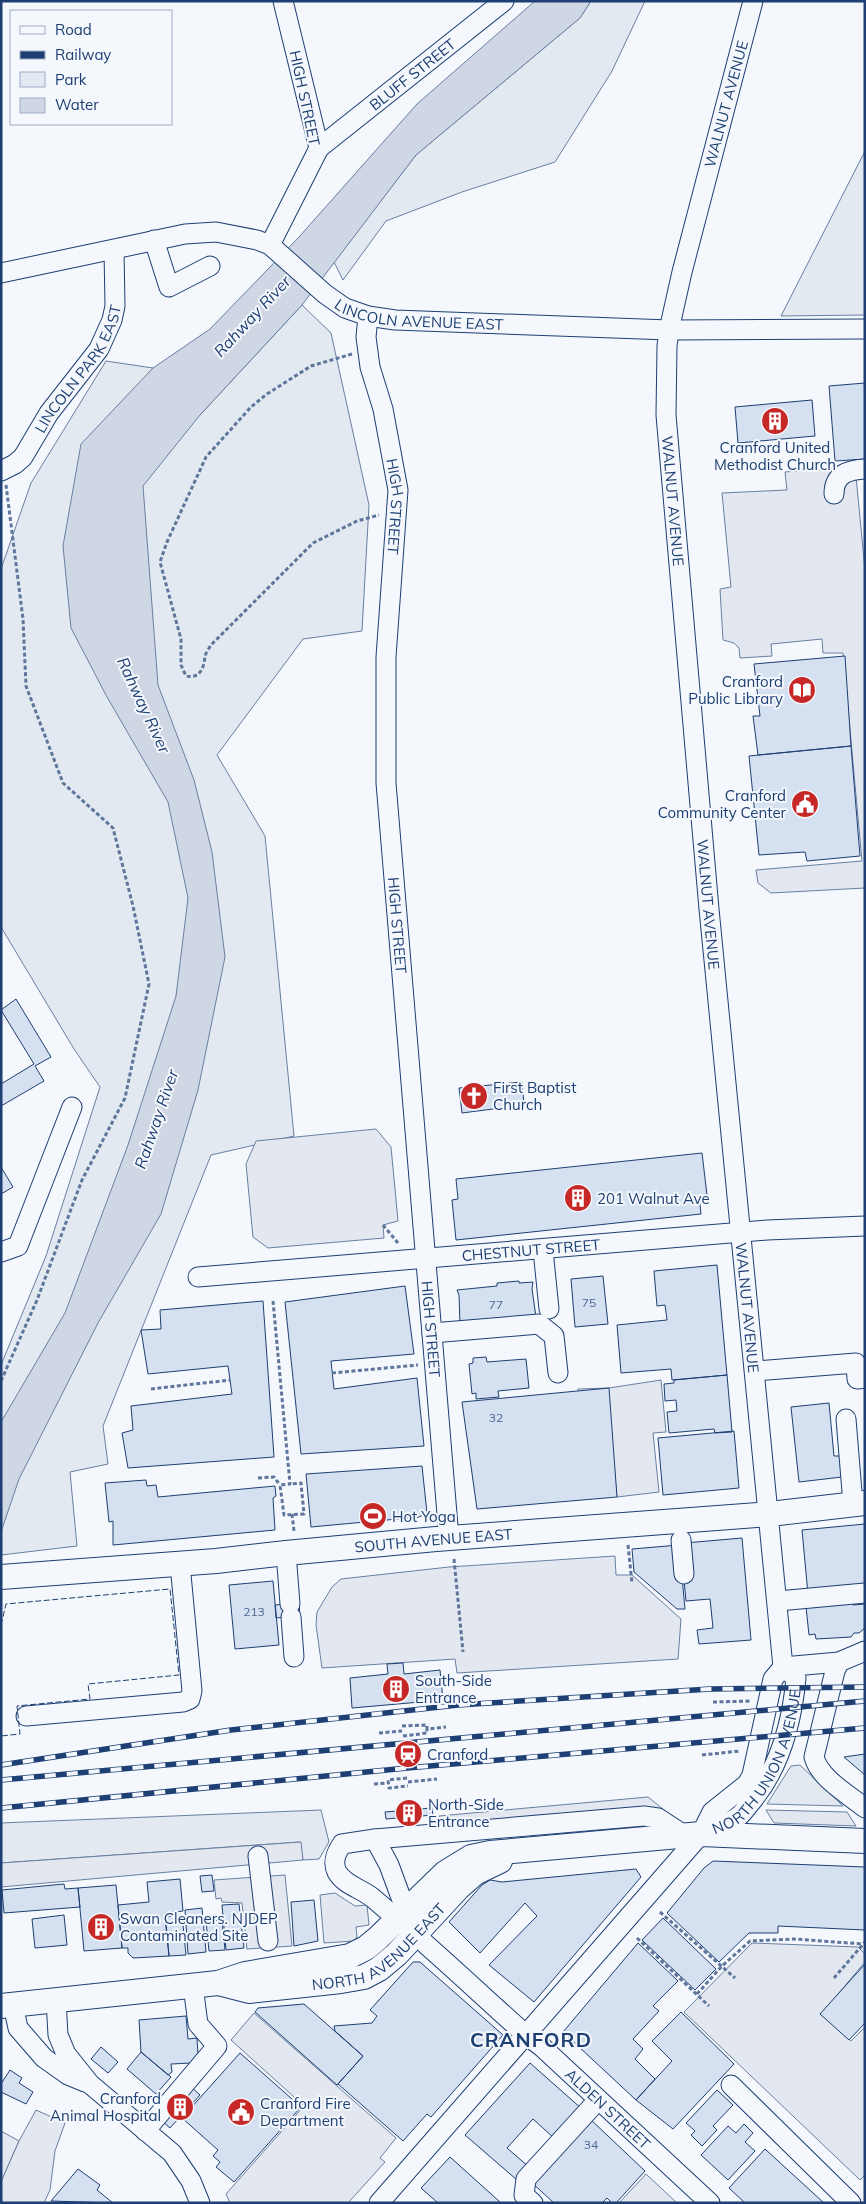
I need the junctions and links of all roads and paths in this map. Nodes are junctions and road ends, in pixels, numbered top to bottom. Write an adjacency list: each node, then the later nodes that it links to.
1 (283, 1): 4 (street, HIGH STREET)
2 (504, 1): 4 (street, BLUFF STREET)
3 (753, 1): 12 (street, WALNUT AVENUE)
4 (319, 148): 6 (street, HIGH STREET)
5 (154, 240): 6 (street, LINCOLN AVENUE EAST); 7 (street, LINCOLN AVENUE EAST); 8 (street)
6 (273, 248): 10 (street, LINCOLN AVENUE EAST)
7 (114, 250): 9 (street, LINCOLN AVENUE EAST); 15 (street, LINCOLN PARK EAST)
8 (210, 266)
9 (1, 273)
10 (368, 316): 12 (street, LINCOLN AVENUE EAST); 13 (street, HIGH STREET)
11 (865, 329): 12 (street, LINCOLN AVENUE EAST)
12 (669, 330): 20 (street, WALNUT AVENUE)
13 (368, 350): 17 (street, HIGH STREET); 17 (path)
14 (865, 469): 16 (street)
15 (2, 470): 34 (path)
16 (834, 494)
17 (396, 512): 23 (street, HIGH STREET)
18 (72, 1107): 22 (street)
19 (865, 1226): 20 (street, CHESTNUT STREET)
20 (741, 1233): 21 (street, CHESTNUT STREET); 29 (street, WALNUT AVENUE)
21 (543, 1250): 23 (street, CHESTNUT STREET); 26 (street)
22 (1, 1252)
23 (425, 1260): 24 (street, CHESTNUT STREET); 27 (street, HIGH STREET)
24 (198, 1277)
25 (273, 1301): 38 (path)
26 (549, 1309)
27 (432, 1333): 31 (street); 46 (street, HIGH STREET)
28 (418, 1366): 30 (path)
29 (755, 1371): 32 (street); 42 (street, WALNUT AVENUE)
30 (332, 1373)
31 (558, 1373)
32 (865, 1378)
33 (230, 1380): 35 (path)
34 (1, 1381)
35 (151, 1389)
36 (846, 1419): 40 (street)
37 (258, 1478): 39 (path)
38 (290, 1484): 39 (path); 41 (path)
39 (280, 1485): 41 (path)
40 (859, 1503): 42 (main road, SOUTH AVENUE EAST)
41 (292, 1514): 43 (path)
42 (770, 1514): 46 (main road, SOUTH AVENUE EAST); 53 (street, WALNUT AVENUE)
43 (294, 1531)
44 (681, 1540): 49 (street)
45 (628, 1545): 51 (path)
46 (452, 1549): 47 (main road, SOUTH AVENUE EAST); 55 (path)
47 (286, 1553): 48 (main road, SOUTH AVENUE EAST); 56 (street)
48 (180, 1564): 50 (main road, SOUTH AVENUE EAST); 61 (street)
49 (684, 1574)
50 (11, 1577)
51 (632, 1583)
52 (865, 1593): 53 (street)
53 (778, 1601): 57 (street, WALNUT AVENUE)
54 (865, 1651): 58 (street)
55 (463, 1652)
56 (294, 1657)
57 (783, 1668): 58 (street); 75 (street, NORTH UNION AVENUE)
58 (836, 1670): 74 (street)
59 (752, 1701): 60 (path)
60 (713, 1702)
61 (26, 1716)
62 (402, 1726): 64 (path)
63 (446, 1727): 64 (path)
64 (427, 1729): 67 (path)
65 (402, 1731): 66 (path)
66 (379, 1733)
67 (403, 1736)
68 (741, 1751): 69 (path)
69 (702, 1755)
70 (437, 1779): 71 (path)
71 (408, 1782): 72 (path); 72 (path)
72 (388, 1783): 73 (path)
73 (374, 1784)
74 (865, 1808)
75 (692, 1835): 76 (street, ALDEN STREET); 77 (main road, NORTH AVENUE EAST); 80 (main road, NORTH AVENUE EAST); 92 (street, NORTH UNION AVENUE)
76 (375, 1839): 80 (street); 80 (street, ALDEN STREET)
77 (865, 1841)
78 (258, 1856): 82 (street)
79 (660, 1912): 84 (path)
80 (406, 1922): 87 (main road, NORTH AVENUE EAST); 92 (street, ALDEN STREET)
81 (637, 1938): 88 (path)
82 (268, 1941)
83 (864, 1943): 84 (path); 86 (path)
84 (722, 1966): 85 (path); 88 (path)
85 (735, 1978)
86 (834, 1978)
87 (193, 1986): 89 (main road, NORTH AVENUE EAST); 96 (street)
88 (697, 1994): 91 (path)
89 (56, 2000): 90 (main road, NORTH AVENUE EAST); 93 (street)
90 (7, 2005): 93 (street)
91 (709, 2006)
92 (526, 2035): 95 (street, ALDEN STREET); 98 (street, NORTH UNION AVENUE)
93 (90, 2084): 96 (street)
94 (730, 2085): 101 (street)
95 (598, 2100): 99 (street); 100 (street, ALDEN STREET)
96 (146, 2131): 97 (street)
97 (200, 2203)
98 (379, 2203)
99 (533, 2203)
100 (710, 2203)
101 (851, 2203)

